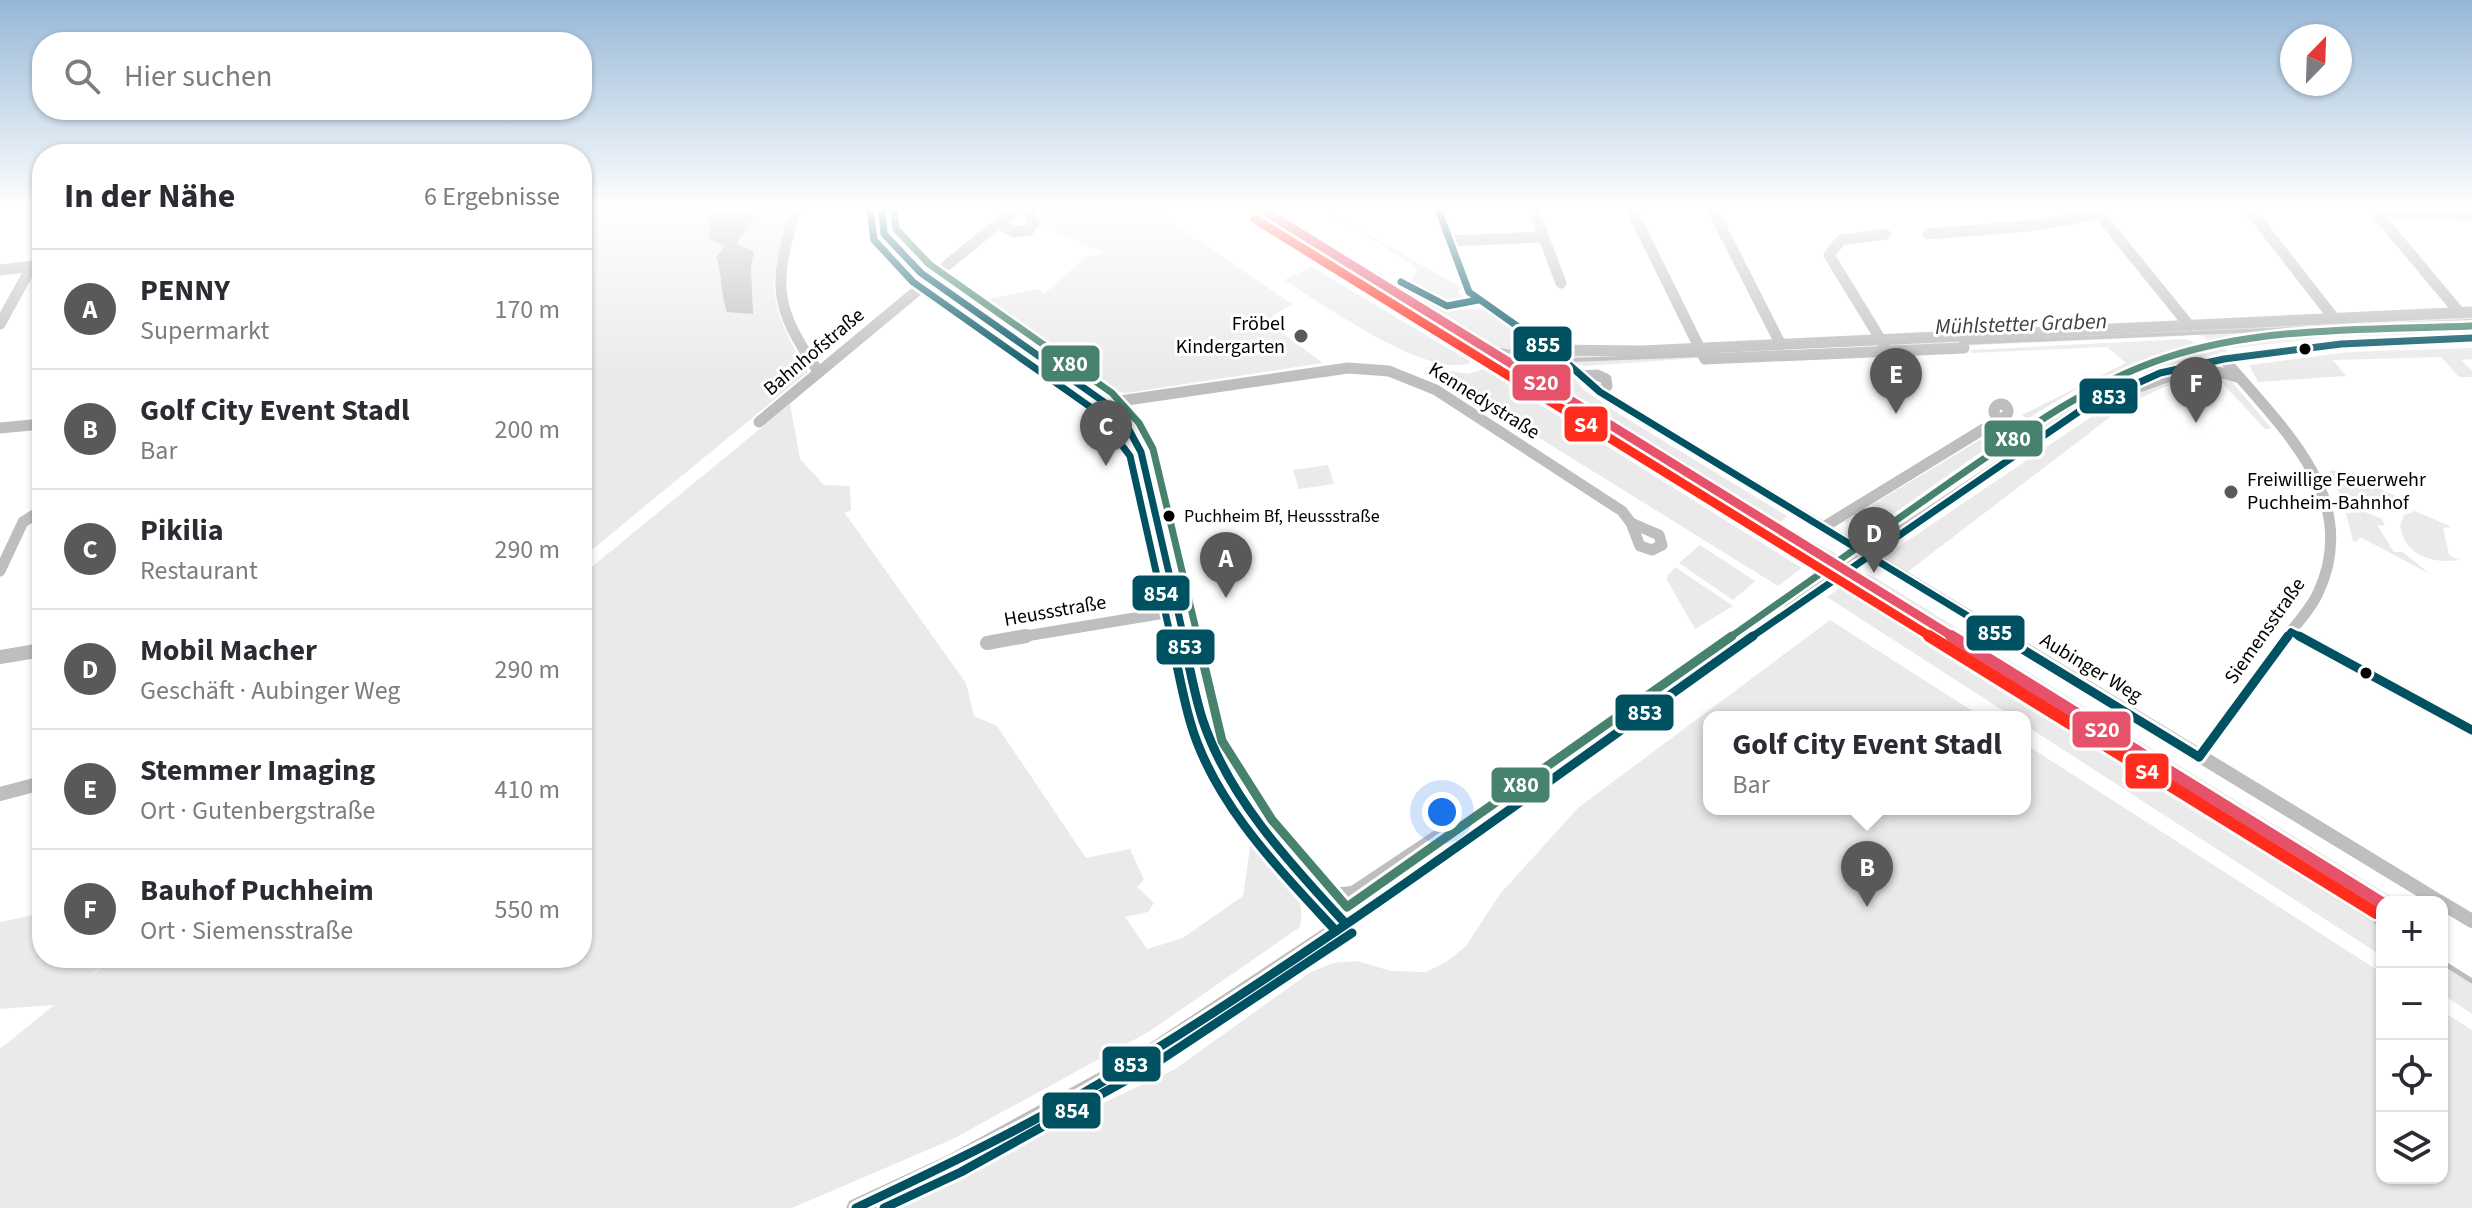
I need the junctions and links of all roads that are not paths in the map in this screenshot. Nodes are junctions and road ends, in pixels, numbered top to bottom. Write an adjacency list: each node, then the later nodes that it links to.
1 (778, 265): 28 (street)
2 (915, 265): 14 (street)
3 (1459, 265): 26 (street, Aubinger Weg)
4 (1554, 265): 15 (street)
5 (1659, 265): 25 (street)
6 (1741, 265): 22 (street)
7 (1835, 265): 23 (street)
8 (2140, 265): 20 (street)
9 (2293, 265): 18 (street)
10 (2420, 265): 17 (street)
11 (32, 266): 12 (street)
12 (0, 270)
13 (32, 273): 19 (street)
14 (930, 280): 28 (street, Bahnhofstraße); 30 (street)
15 (1561, 283)
16 (2472, 312): 17 (street)
17 (2460, 313): 18 (street)
18 (2333, 317): 20 (street)
19 (0, 324)
20 (2188, 324): 23 (street)
21 (2472, 338): 27 (street)
22 (1781, 345): 23 (street); 25 (street)
23 (1884, 346): 24 (street); 25 (street)
24 (1964, 348)
25 (1701, 352): 26 (street)
26 (1558, 356): 38 (street, Aubinger Weg)
27 (2224, 359): 29 (street, Siemensstraße); 31 (street)
28 (818, 371): 33 (street, Bahnhofstraße)
29 (2245, 383): 31 (street); 41 (street, Siemensstraße)
30 (1109, 406): 37 (street, Kennedystraße); 40 (street)
31 (2087, 406): 49 (street, bridge)
32 (2000, 419): 38 (street)
33 (759, 422)
34 (32, 425): 35 (street)
35 (0, 428)
36 (32, 516): 39 (street)
37 (1631, 523)
38 (1822, 528): 46 (street, Aubinger Weg)
39 (0, 571)
40 (1177, 611): 42 (street, Heussstraße); 50 (street)
41 (2291, 632): 45 (street); 46 (street, Siemensstraße)
42 (987, 643)
43 (32, 652): 44 (street)
44 (0, 657)
45 (2472, 730)
46 (2199, 757): 51 (street, Aubinger Weg)
47 (32, 786): 48 (street)
48 (0, 794)
49 (1492, 818): 50 (street); 54 (street)
50 (1319, 895): 54 (street)
51 (2429, 896)
52 (2448, 907): 53 (street, Aubinger Weg)
53 (2472, 921)
54 (1345, 923): 55 (street)
55 (856, 1208)

